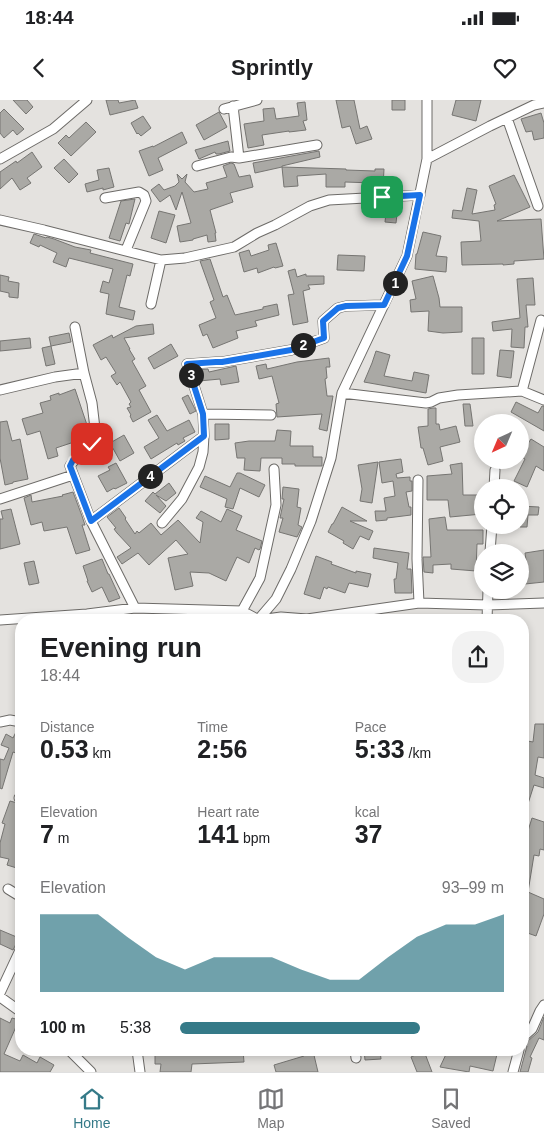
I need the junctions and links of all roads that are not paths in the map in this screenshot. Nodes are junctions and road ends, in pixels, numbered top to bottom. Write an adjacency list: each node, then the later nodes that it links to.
1 (87, 100): 10 (street)
2 (257, 100): 5 (street)
3 (427, 100): 11 (street)
4 (544, 103): 7 (street)
5 (233, 106): 6 (street); 9 (street)
6 (224, 109)
7 (507, 118): 11 (street); 15 (street)
8 (317, 145): 9 (street)
9 (240, 158): 12 (street)
10 (0, 159)
11 (427, 159): 13 (street)
12 (197, 166)
13 (420, 195): 18 (street); 20 (street)
14 (105, 198): 17 (street)
15 (538, 206)
16 (0, 220): 17 (street)
17 (126, 250): 18 (street)
18 (161, 260): 19 (street)
19 (151, 304)
20 (384, 305): 26 (street); 28 (street)
21 (541, 320): 25 (street)
22 (75, 327): 23 (street)
23 (84, 373): 24 (street); 33 (street)
24 (0, 390)
25 (522, 391): 26 (street); 27 (street)
26 (342, 393): 47 (street)
27 (544, 400)
28 (203, 414): 29 (street); 30 (street)
29 (271, 414)
30 (204, 436): 37 (street); 38 (street)
31 (274, 469): 44 (street)
32 (495, 470): 34 (street)
33 (73, 475): 36 (street); 37 (street)
34 (494, 479)
35 (418, 480): 41 (street)
36 (0, 499)
37 (91, 521): 43 (street)
38 (162, 523)
39 (487, 599): 42 (street)
40 (544, 602): 42 (street)
41 (419, 603): 42 (street); 48 (street)
42 (487, 605): 49 (street)
43 (134, 608): 44 (street); 45 (street)
44 (242, 611): 46 (street)
45 (88, 614)
46 (248, 614)
47 (264, 614)
48 (347, 614)
49 (487, 614)
50 (15, 619): 51 (street)
51 (0, 620)
52 (15, 721): 53 (street)
53 (0, 722)
54 (8, 889): 55 (street)
55 (15, 893)
56 (15, 961): 57 (street)
57 (0, 995): 59 (street)
58 (544, 1005): 60 (street)
59 (15, 1007)
60 (529, 1032)
61 (75, 1056): 64 (street)
62 (138, 1056): 65 (street)
63 (517, 1056): 66 (street)
64 (91, 1072)
65 (140, 1072)
66 (513, 1072)

